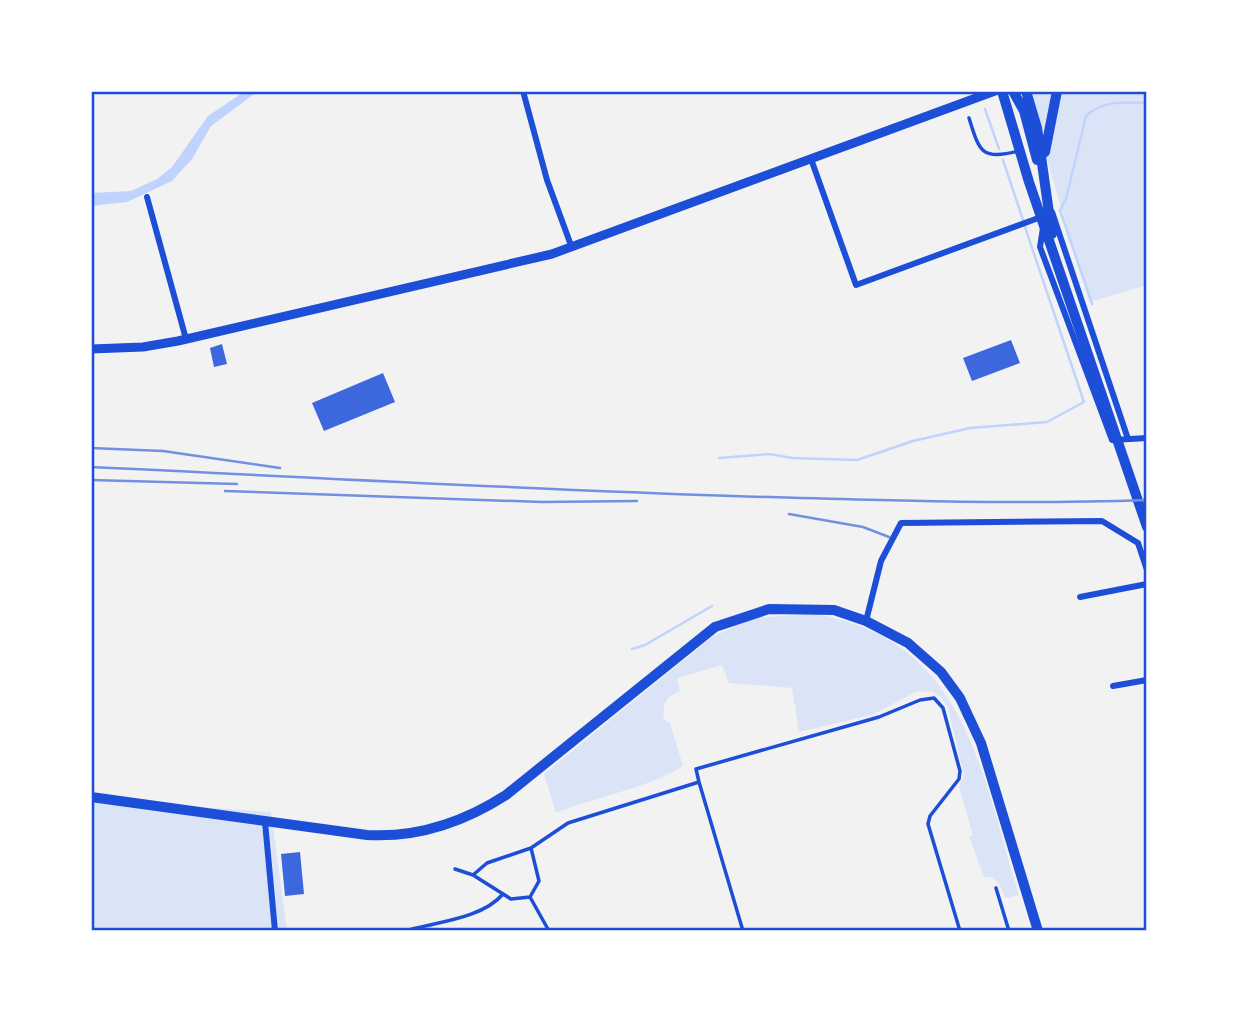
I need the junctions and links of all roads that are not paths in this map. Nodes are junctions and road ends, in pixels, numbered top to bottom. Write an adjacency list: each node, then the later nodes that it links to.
1 (523, 91): 15 (street)
2 (995, 91): 10 (main road)
3 (1002, 91): 8 (main road)
4 (1012, 91): 8 (main road); 12 (main road)
5 (1027, 91): 11 (main road)
6 (1057, 91): 11 (main road)
7 (969, 118): 9 (lane)
8 (1011, 120): 9 (main road)
9 (1020, 150): 14 (main road)
10 (811, 159): 14 (street); 15 (main road)
11 (1043, 160): 12 (main road)
12 (1045, 191): 16 (main road); 20 (street)
13 (147, 197): 17 (street)
14 (1043, 221): 16 (main road); 20 (street)
15 (572, 248): 17 (main road)
16 (1055, 255): 21 (main road)
17 (186, 339): 18 (main road)
18 (91, 349)
19 (1147, 438): 20 (street)
20 (1128, 439)
21 (1147, 527)
22 (1138, 543): 23 (street); 24 (street); 27 (street)
23 (1147, 543)
24 (1147, 570)
25 (1147, 584): 26 (street)
26 (1080, 597)
27 (866, 621): 32 (main road); 45 (main road)
28 (1147, 680): 29 (street)
29 (1113, 686)
30 (699, 782): 33 (lane); 42 (lane); 43 (lane)
31 (91, 797): 32 (main road)
32 (265, 822): 39 (street)
33 (531, 848): 35 (lane); 38 (lane)
34 (455, 869): 35 (lane)
35 (473, 874): 37 (lane)
36 (996, 888): 44 (lane)
37 (503, 894): 38 (lane); 40 (lane)
38 (530, 897): 41 (lane)
39 (275, 931)
40 (405, 931)
41 (549, 931)
42 (743, 931)
43 (960, 931)
44 (1009, 931)
45 (1038, 931)

